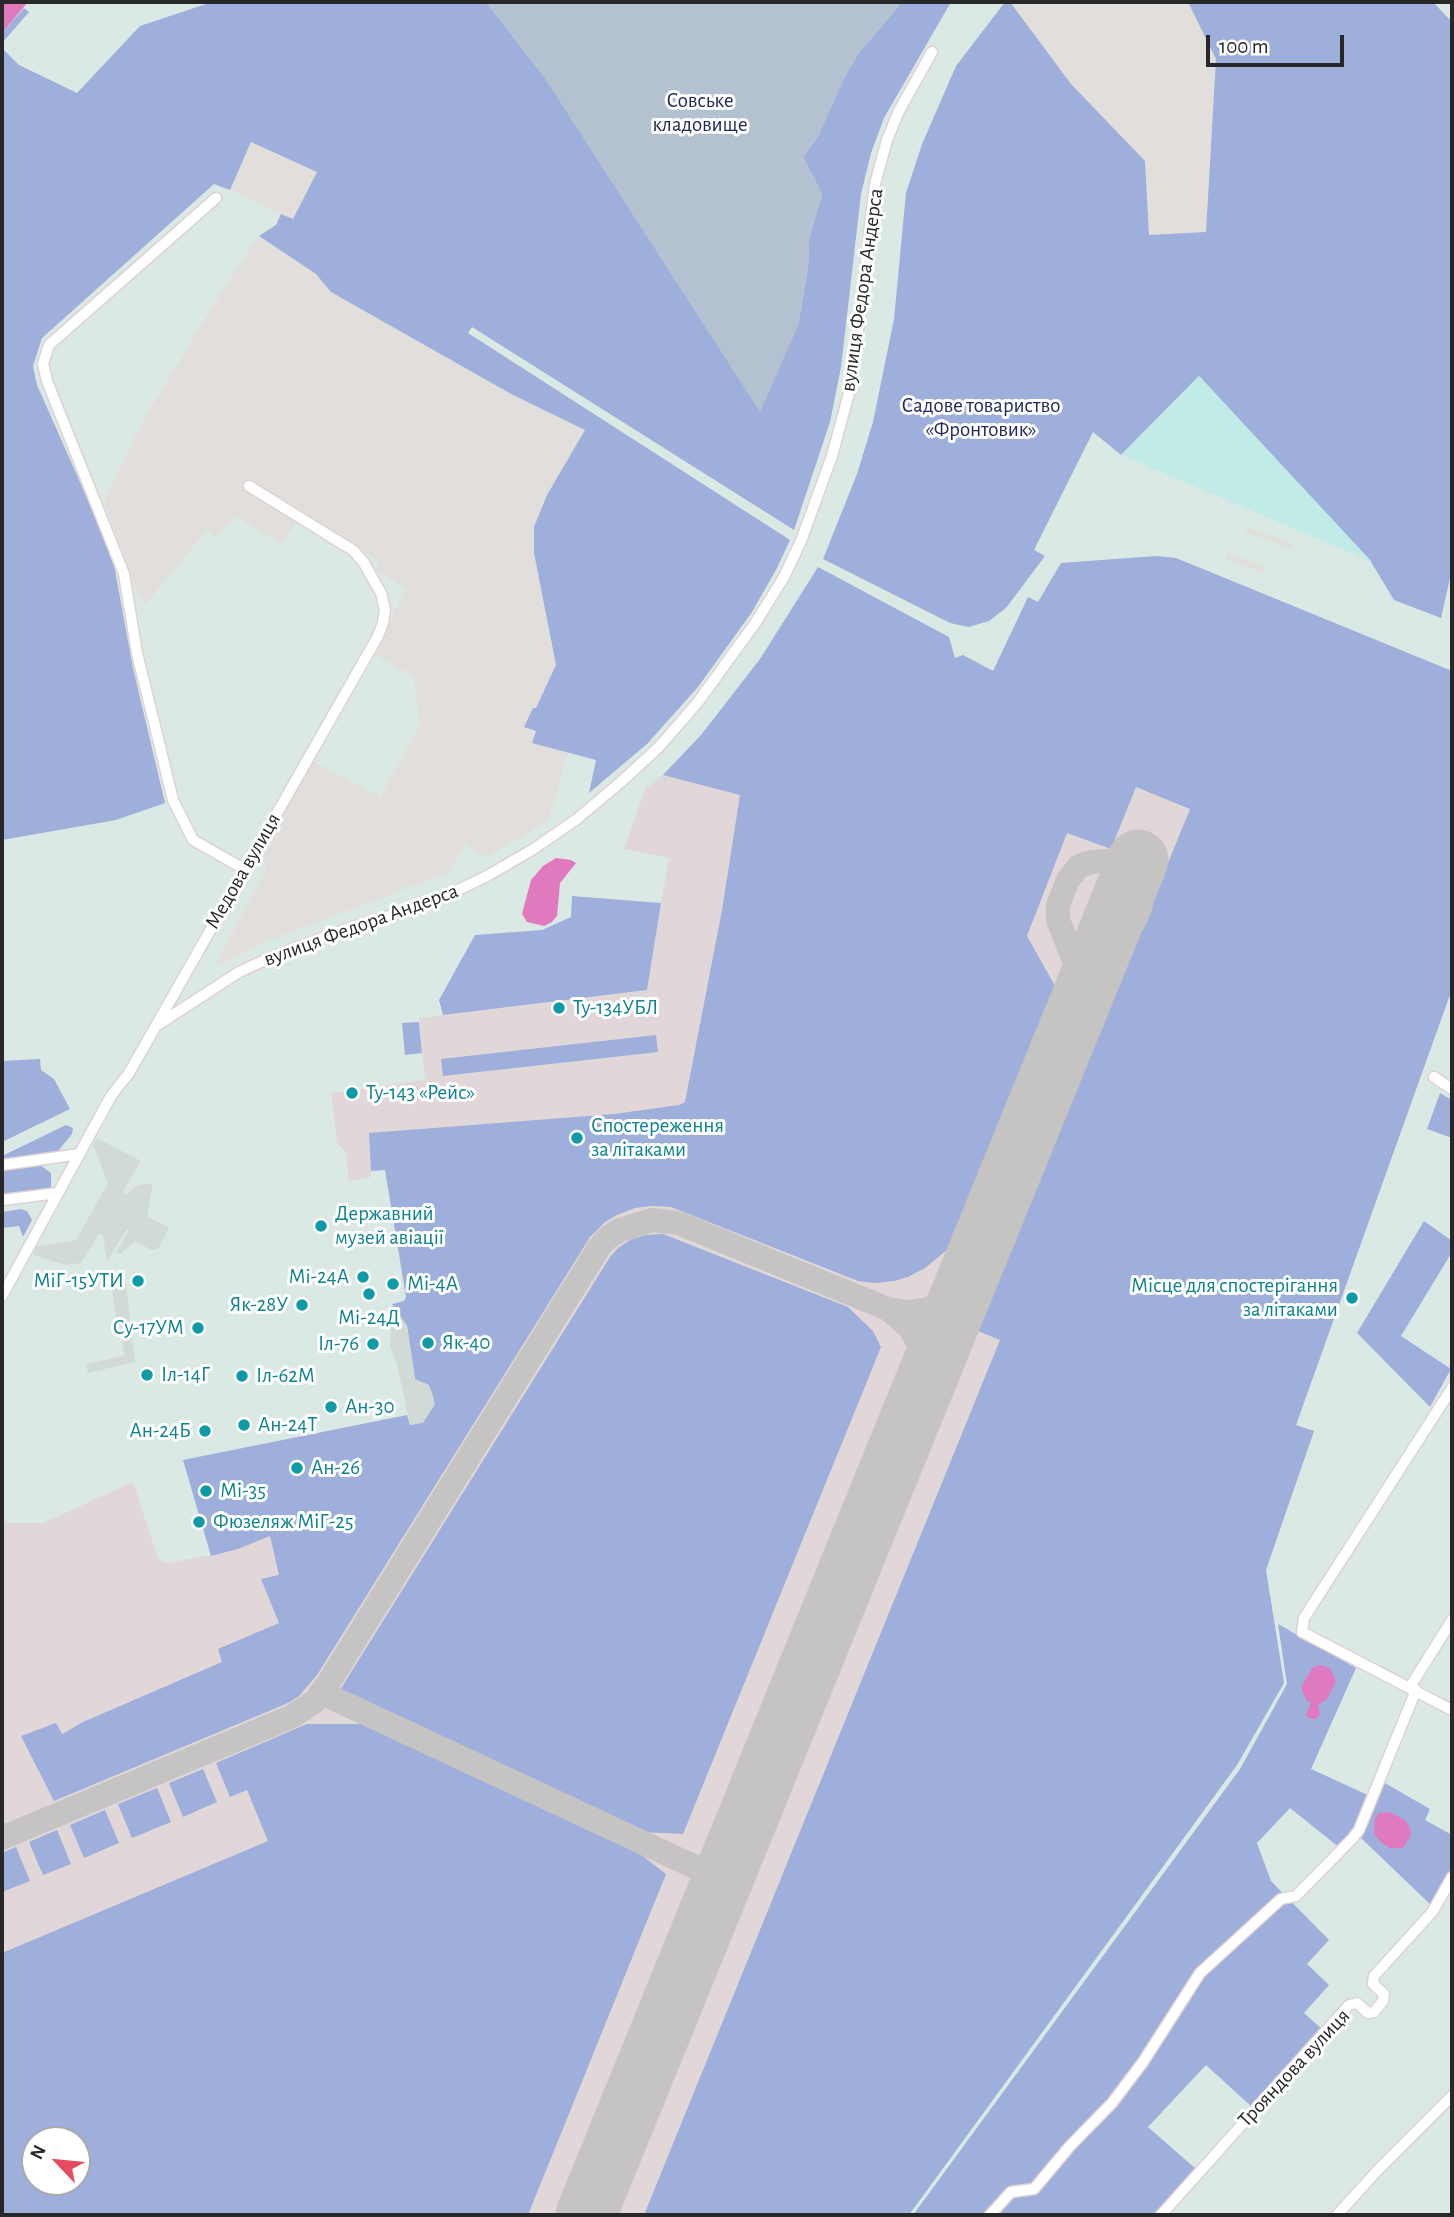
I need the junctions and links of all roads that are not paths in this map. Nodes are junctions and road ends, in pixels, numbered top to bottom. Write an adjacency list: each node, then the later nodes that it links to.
1 (932, 52): 5 (street, вулиця Федора Андерса)
2 (216, 198): 4 (street)
3 (250, 486): 4 (street, Медова вулиця)
4 (244, 869): 5 (street, Медова вулиця)
5 (156, 1027): 8 (street, Медова вулиця)
6 (1434, 1077): 7 (street)
7 (1452, 1088)
8 (80, 1154): 9 (street); 10 (street, Медова вулиця)
9 (2, 1165)
10 (58, 1193): 11 (street); 12 (street, Медова вулиця)
11 (2, 1200)
12 (2, 1296)
13 (1452, 1388): 15 (street)
14 (1452, 1620): 15 (street)
15 (1413, 1689): 16 (street); 19 (street)
16 (1452, 1710)
17 (1452, 1877): 20 (street, Трояндова вулиця)
18 (1452, 2096): 21 (street)
19 (990, 2215)
20 (1161, 2215)
21 (1337, 2215)

